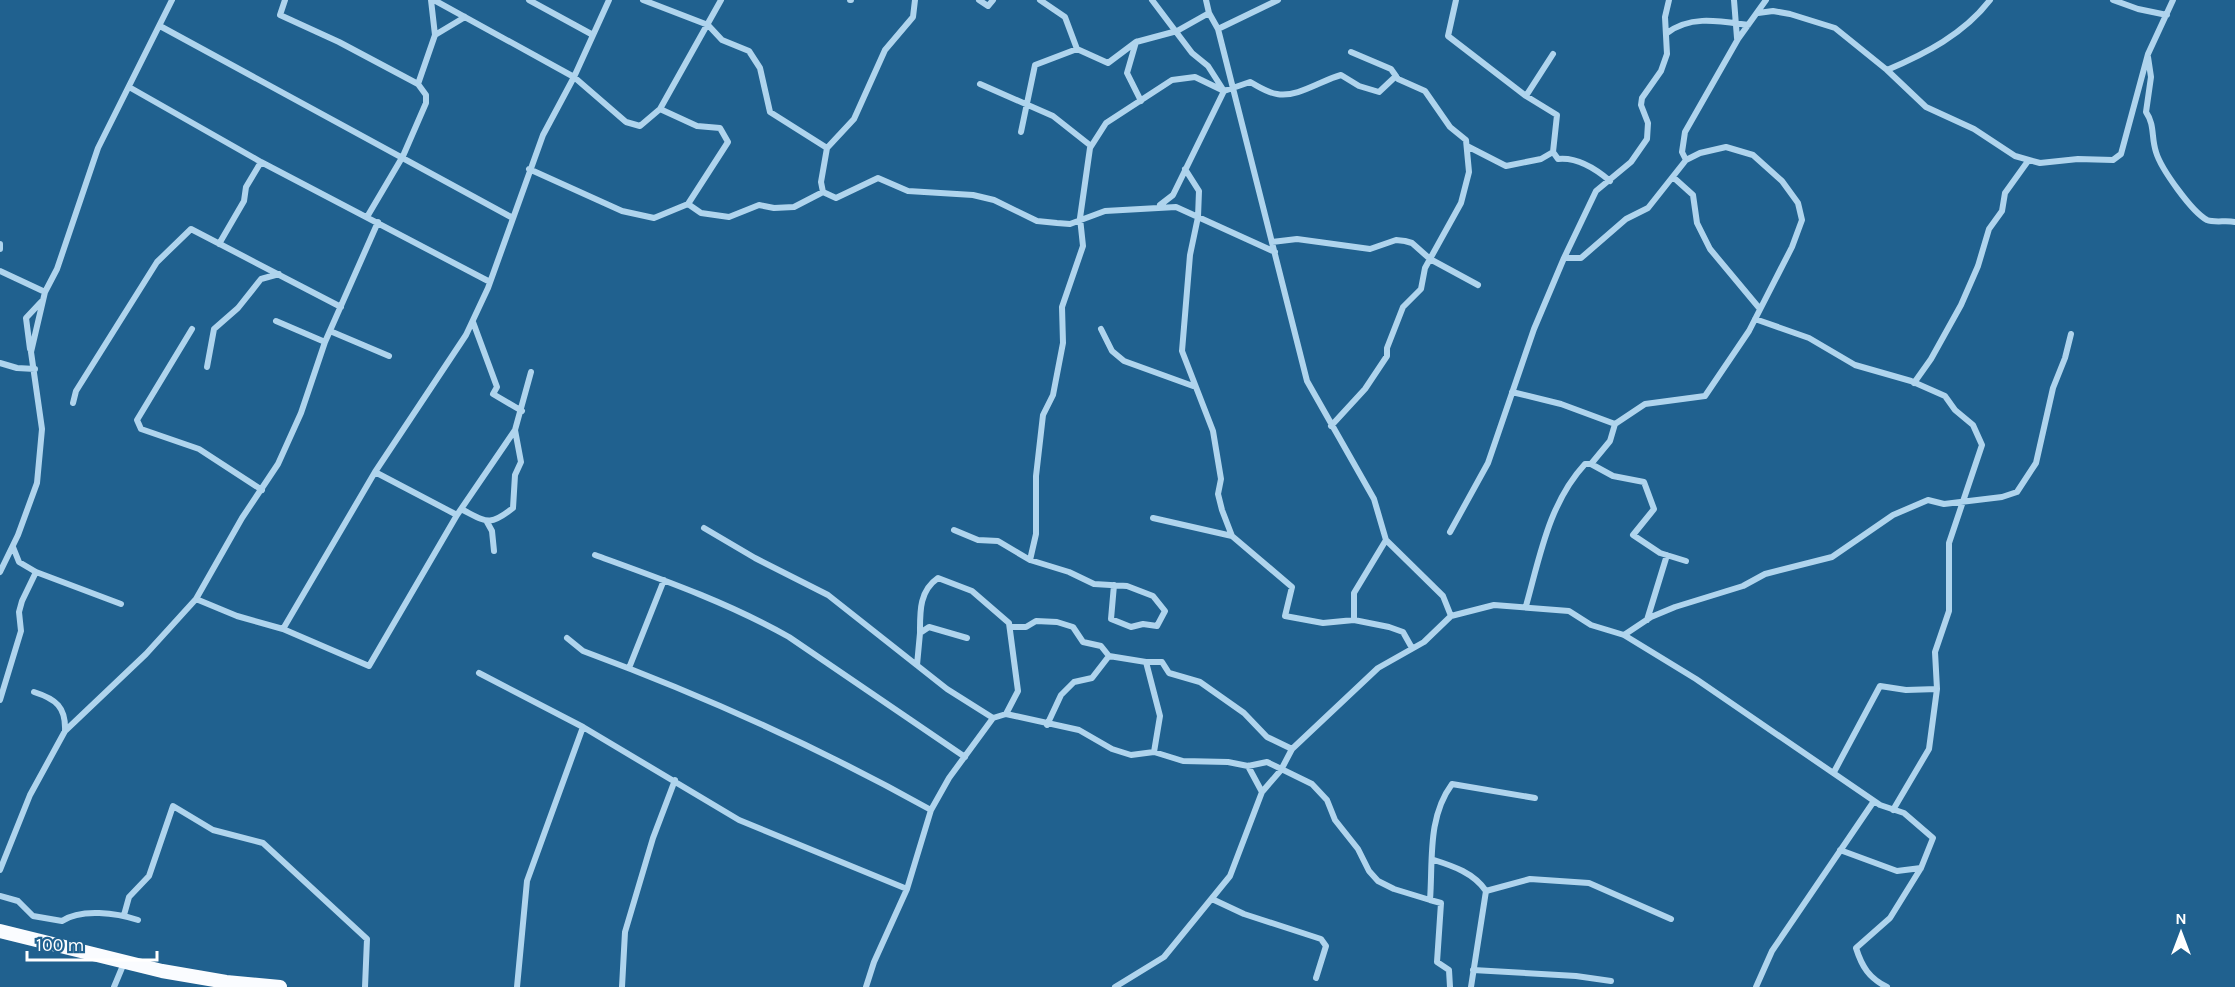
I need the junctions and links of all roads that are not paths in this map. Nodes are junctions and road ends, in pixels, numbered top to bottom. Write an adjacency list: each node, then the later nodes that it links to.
1 (172, 0): 29 (street)
2 (285, 0): 44 (street)
3 (433, 0): 25 (street); 33 (street)
4 (529, 0): 34 (street)
5 (609, 0): 34 (street)
6 (643, 0): 27 (street)
7 (721, 0): 27 (street)
8 (915, 0): 56 (street)
9 (979, 0): 10 (street)
10 (993, 0)
11 (1040, 0): 37 (street)
12 (1152, 0): 31 (street)
13 (1206, 0): 23 (street)
14 (1278, 0): 30 (street)
15 (1456, 0): 49 (street)
16 (1669, 0): 32 (street)
17 (1734, 0): 26 (street)
18 (1766, 0): 22 (street)
19 (1990, 0): 41 (street)
20 (2113, 0): 24 (street)
21 (2173, 0): 24 (street)
22 (1758, 13): 28 (street); 41 (street)
23 (1209, 14): 30 (street); 31 (street)
24 (2167, 15): 40 (street)
25 (465, 17): 33 (street); 43 (street)
26 (1736, 23): 28 (street); 32 (street); 35 (street)
27 (708, 25): 52 (street); 56 (street)
28 (1748, 25): 35 (street)
29 (160, 26): 46 (street); 58 (street)
30 (1218, 29): 47 (street)
31 (1177, 31): 36 (street); 48 (street)
32 (1667, 33): 65 (street)
33 (435, 35): 44 (street)
34 (593, 35): 43 (street)
35 (1737, 39): 59 (street)
36 (1136, 42): 37 (street); 50 (street)
37 (1077, 49): 51 (street)
38 (1351, 52): 42 (street)
39 (1553, 54): 49 (street)
40 (2148, 54): 60 (street); 74 (street)
41 (1887, 70): 60 (street)
42 (1396, 76): 47 (street); 55 (street)
43 (574, 77): 52 (street); 62 (street)
44 (418, 84): 58 (street)
45 (980, 84): 51 (street)
46 (129, 87): 61 (street); 86 (street)
47 (1232, 87): 48 (street); 75 (street)
48 (1224, 91): 50 (street); 63 (street)
49 (1526, 96): 57 (street)
50 (1142, 101): 54 (street)
51 (1026, 105): 53 (street); 54 (street)
52 (660, 109): 67 (street)
53 (1021, 132)
54 (1091, 146): 72 (street)
55 (1467, 146): 57 (street); 81 (street)
56 (827, 148): 66 (street)
57 (1553, 152): 65 (street)
58 (403, 156): 69 (street); 70 (street)
59 (1686, 160): 64 (street); 89 (street)
60 (2028, 161): 104 (street)
61 (261, 162): 69 (street); 77 (street)
62 (530, 169): 67 (street); 70 (street)
63 (1185, 169): 68 (street); 71 (street)
64 (1673, 177): 80 (street); 89 (street)
65 (1610, 181): 80 (street)
66 (823, 192): 67 (street); 72 (street)
67 (688, 204)
68 (1160, 206): 71 (street); 72 (street)
69 (368, 217): 73 (street)
70 (511, 217): 84 (street)
71 (1198, 217): 79 (street); 105 (street)
72 (1080, 218): 128 (street)
73 (378, 222): 84 (street); 88 (street)
74 (2235, 222)
75 (1272, 242): 79 (street); 81 (street)
76 (0, 244): 78 (street)
77 (219, 244): 83 (street); 107 (street)
78 (0, 249)
79 (1275, 252): 110 (street)
80 (1564, 258): 106 (street)
81 (1430, 259): 85 (street); 110 (street)
82 (0, 271): 86 (street)
83 (279, 274): 88 (street); 101 (street)
84 (490, 282): 92 (street)
85 (1478, 285)
86 (45, 292): 87 (street)
87 (43, 300): 98 (street); 98 (street)
88 (341, 307): 95 (street)
89 (1760, 309): 90 (street)
90 (1755, 318): 104 (street); 109 (street)
91 (276, 321): 97 (street)
92 (473, 322): 108 (street); 113 (street)
93 (192, 329): 114 (street)
94 (1101, 329): 105 (street)
95 (330, 331): 97 (street); 99 (street)
96 (2071, 334): 115 (street)
97 (326, 342): 114 (street)
98 (31, 352): 102 (street)
99 (389, 356)
100 (0, 363): 102 (street)
101 (207, 367)
102 (35, 369): 124 (street)
103 (531, 372): 108 (street)
104 (1914, 383): 115 (street)
105 (1193, 386): 122 (street)
106 (1512, 392): 109 (street); 121 (street)
107 (73, 403)
108 (522, 411): 111 (street)
109 (1615, 424): 112 (street)
110 (1331, 426): 123 (street)
111 (515, 430): 116 (street); 118 (street)
112 (1591, 465): 127 (street); 136 (street)
113 (375, 472): 116 (street); 141 (street)
114 (262, 490): 134 (street)
115 (1963, 502): 139 (street); 152 (street)
116 (459, 512): 118 (street); 141 (street)
117 (1153, 518): 122 (street)
118 (487, 522): 125 (street)
119 (704, 528): 149 (street)
120 (954, 530): 128 (street)
121 (1450, 532)
122 (1232, 536): 138 (street)
123 (1386, 540): 137 (street); 138 (street)
124 (13, 546): 130 (street); 131 (street)
125 (494, 551)
126 (595, 555): 132 (street)
127 (1667, 555): 129 (street); 139 (street)
128 (1030, 560): 133 (street)
129 (1686, 561)
130 (0, 572)
131 (36, 572): 135 (street); 154 (street)
132 (664, 580): 150 (street); 162 (street)
133 (1114, 585): 133 (street)
134 (196, 599): 141 (street); 159 (street)
135 (121, 604)
136 (1526, 606): 137 (street); 143 (street)
137 (1451, 616): 146 (street)
138 (1354, 620): 146 (street)
139 (1647, 620): 143 (street)
140 (1010, 627): 142 (street); 147 (street); 155 (street)
141 (283, 629)
142 (920, 633): 145 (street); 149 (street)
143 (1624, 635): 165 (street)
144 (567, 638): 150 (street)
145 (967, 638)
146 (1412, 648): 160 (street)
147 (1109, 656): 148 (street); 157 (street)
148 (1146, 662): 160 (street); 161 (street)
149 (917, 665): 156 (street)
150 (629, 668): 170 (street)
151 (478, 673): 158 (street)
152 (1937, 689): 165 (street); 171 (street)
153 (34, 692): 159 (street)
154 (0, 700)
155 (1006, 714): 156 (street); 157 (street)
156 (993, 718): 162 (street)
157 (1047, 725): 161 (street)
158 (583, 728): 166 (street); 192 (street)
159 (65, 731): 175 (street)
160 (1292, 749): 164 (street)
161 (1154, 752): 163 (street)
162 (964, 757): 170 (street)
163 (1248, 766): 164 (street); 167 (street)
164 (1281, 770): 167 (street); 180 (street)
165 (1834, 772): 169 (street)
166 (675, 780): 176 (street); 193 (street)
167 (1262, 792): 179 (street)
168 (1535, 798): 173 (street)
169 (1874, 801): 171 (street); 172 (street)
170 (931, 810): 176 (street)
171 (1893, 810): 174 (street)
172 (1840, 850): 174 (street); 198 (street)
173 (1434, 860): 177 (street); 180 (street)
174 (1921, 868): 199 (street)
175 (0, 870)
176 (907, 889): 194 (street)
177 (1486, 891): 182 (street); 186 (street)
178 (0, 896): 181 (street)
179 (1212, 899): 187 (street); 195 (street)
180 (1430, 900): 196 (street)
181 (124, 915): 183 (street); 191 (street)
182 (1671, 919)
183 (138, 920)
184 (0, 931): 185 (highway)
185 (124, 961): 189 (street); 190 (highway)
186 (1473, 970): 188 (street); 197 (street)
187 (1316, 978)
188 (1611, 981)
189 (114, 987)
190 (280, 987)
191 (365, 987)
192 (517, 987)
193 (622, 987)
194 (866, 987)
195 (1114, 987)
196 (1450, 987)
197 (1471, 987)
198 (1756, 987)
199 (1887, 987)

